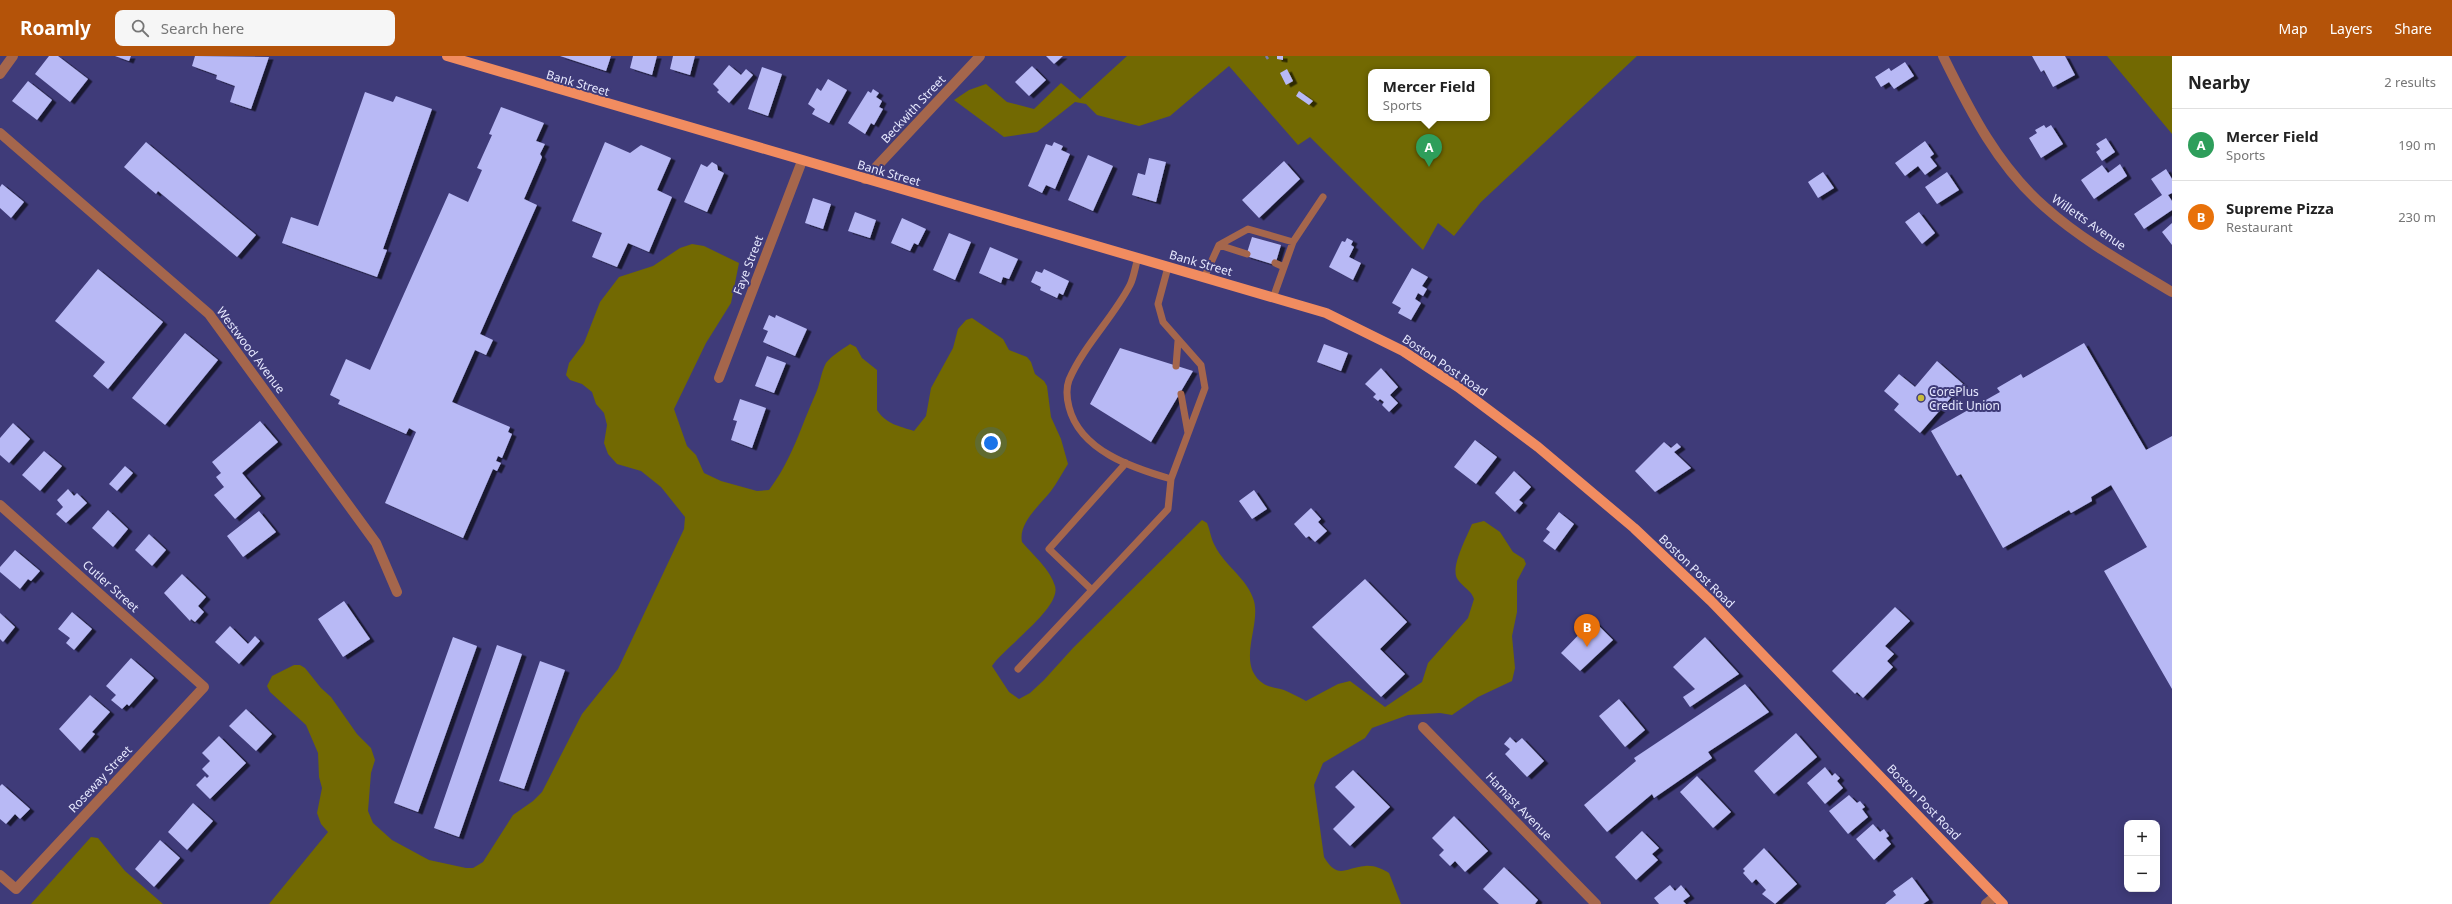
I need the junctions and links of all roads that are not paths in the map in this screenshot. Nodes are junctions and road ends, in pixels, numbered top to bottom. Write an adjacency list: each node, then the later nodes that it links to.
1 (14, 56): 5 (street)
2 (447, 56): 7 (main road, Bank Street)
3 (1943, 56): 18 (street, Willetts Avenue)
4 (978, 57): 8 (street, Beckwith Street)
5 (0, 74)
6 (0, 133): 30 (street, Westwood Avenue)
7 (802, 161): 8 (main road, Bank Street); 23 (street, Faye Street)
8 (865, 179): 13 (main road, Bank Street)
9 (1323, 197): 10 (lane)
10 (1293, 242): 11 (lane); 16 (lane)
11 (1219, 245): 12 (lane); 17 (lane)
12 (1247, 254)
13 (1138, 258): 15 (main road, Bank Street); 26 (lane)
14 (1275, 264): 16 (lane)
15 (1168, 267): 17 (main road, Bank Street); 21 (lane)
16 (1284, 267): 19 (lane)
17 (1204, 278): 19 (main road, Bank Street)
18 (2172, 292)
19 (1273, 298): 20 (main road, Bank Street)
20 (1326, 313): 35 (main road, Boston Post Road)
21 (1178, 342): 22 (lane); 25 (lane)
22 (1176, 366)
23 (719, 378)
24 (1181, 394): 25 (lane)
25 (1188, 433): 27 (lane)
26 (1126, 463): 27 (lane); 29 (lane)
27 (1171, 479): 29 (lane)
28 (0, 505): 32 (street, Cutler Street)
29 (1092, 590): 31 (lane)
30 (397, 592)
31 (1018, 669)
32 (204, 687): 34 (street, Roseway Street)
33 (1423, 727): 36 (street, Hamast Avenue)
34 (0, 875)
35 (1996, 896): 37 (street); 38 (main road, Boston Post Road)
36 (1596, 904)
37 (1986, 904)
38 (2003, 904)

